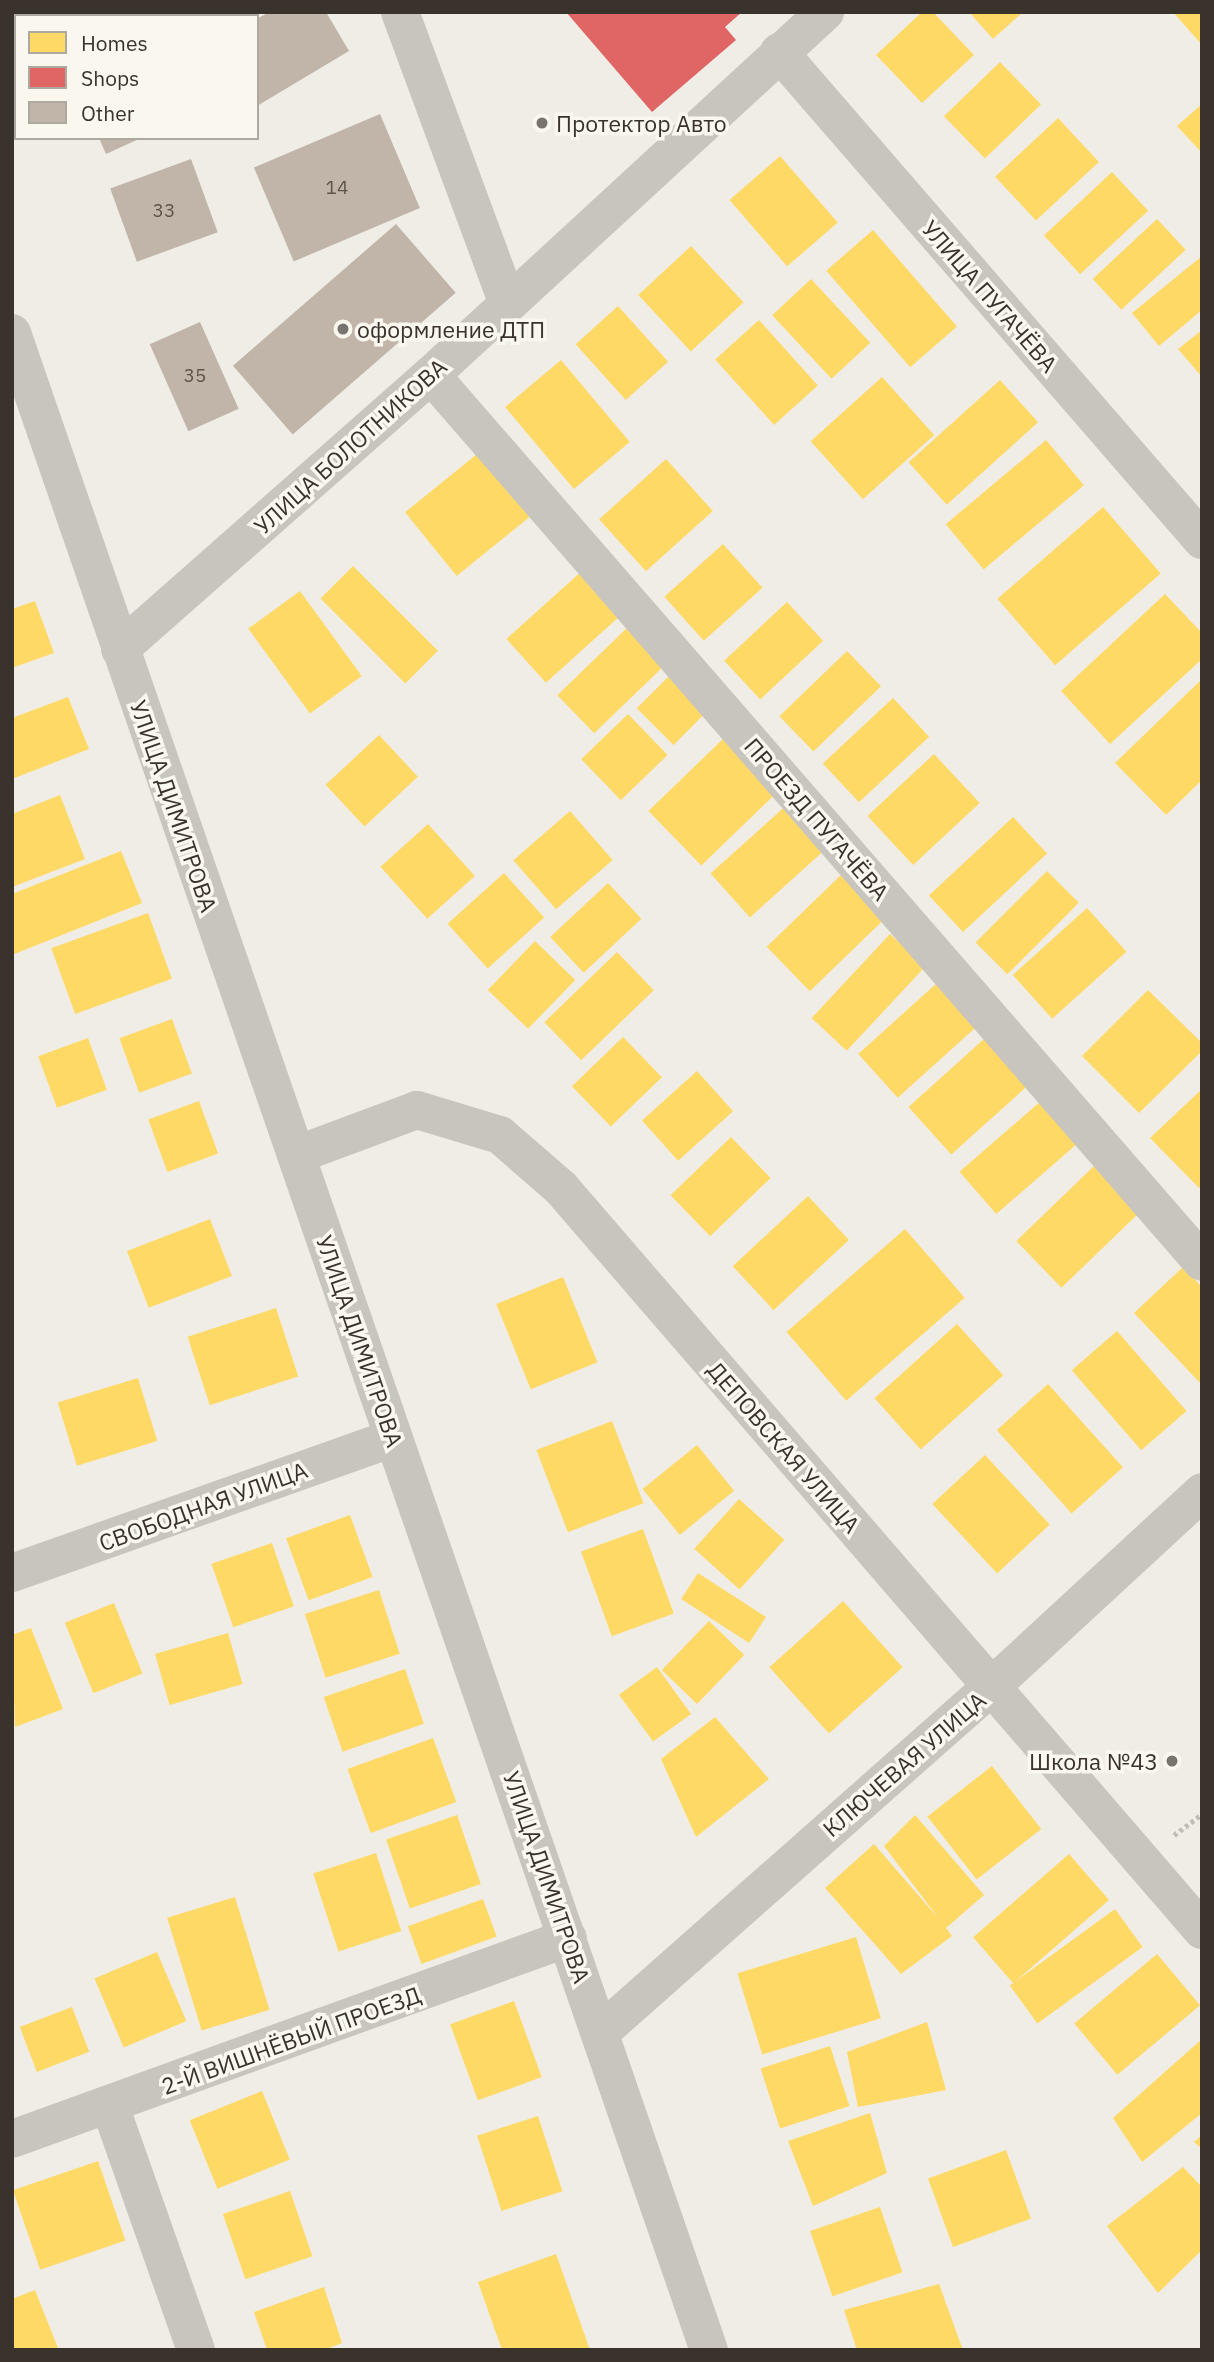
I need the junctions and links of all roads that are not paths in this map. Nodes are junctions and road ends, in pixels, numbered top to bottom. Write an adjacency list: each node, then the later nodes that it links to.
1 (400, 12): 4 (street)
2 (825, 12): 3 (street, УЛИЦА БОЛОТНИКОВА)
3 (779, 52): 4 (street, УЛИЦА БОЛОТНИКОВА); 7 (street, УЛИЦА ПУГАЧЁВА)
4 (507, 302): 6 (street, УЛИЦА БОЛОТНИКОВА)
5 (12, 333): 8 (street, УЛИЦА ДИМИТРОВА)
6 (431, 375): 8 (street, УЛИЦА БОЛОТНИКОВА); 10 (street, ПРОЕЗД ПУГАЧЁВА)
7 (1202, 540)
8 (120, 649): 9 (street, УЛИЦА ДИМИТРОВА)
9 (296, 1155): 11 (street, УЛИЦА ДИМИТРОВА); 14 (street, ДЕПОВСКАЯ УЛИЦА)
10 (1202, 1262)
11 (393, 1438): 13 (street, СВОБОДНАЯ УЛИЦА); 16 (street, УЛИЦА ДИМИТРОВА)
12 (1202, 1492): 14 (street, КЛЮЧЕВАЯ УЛИЦА)
13 (12, 1573)
14 (991, 1687): 15 (street, ДЕПОВСКАЯ УЛИЦА); 17 (street, КЛЮЧЕВАЯ УЛИЦА)
15 (1202, 1930)
16 (568, 1938): 17 (street, УЛИЦА ДИМИТРОВА); 18 (street, 2-Й ВИШНЁВЫЙ ПРОЕЗД)
17 (602, 2031): 21 (street, УЛИЦА ДИМИТРОВА)
18 (110, 2106): 19 (street, 2-Й ВИШНЁВЫЙ ПРОЕЗД); 20 (street)
19 (12, 2139)
20 (197, 2350)
21 (709, 2350)

